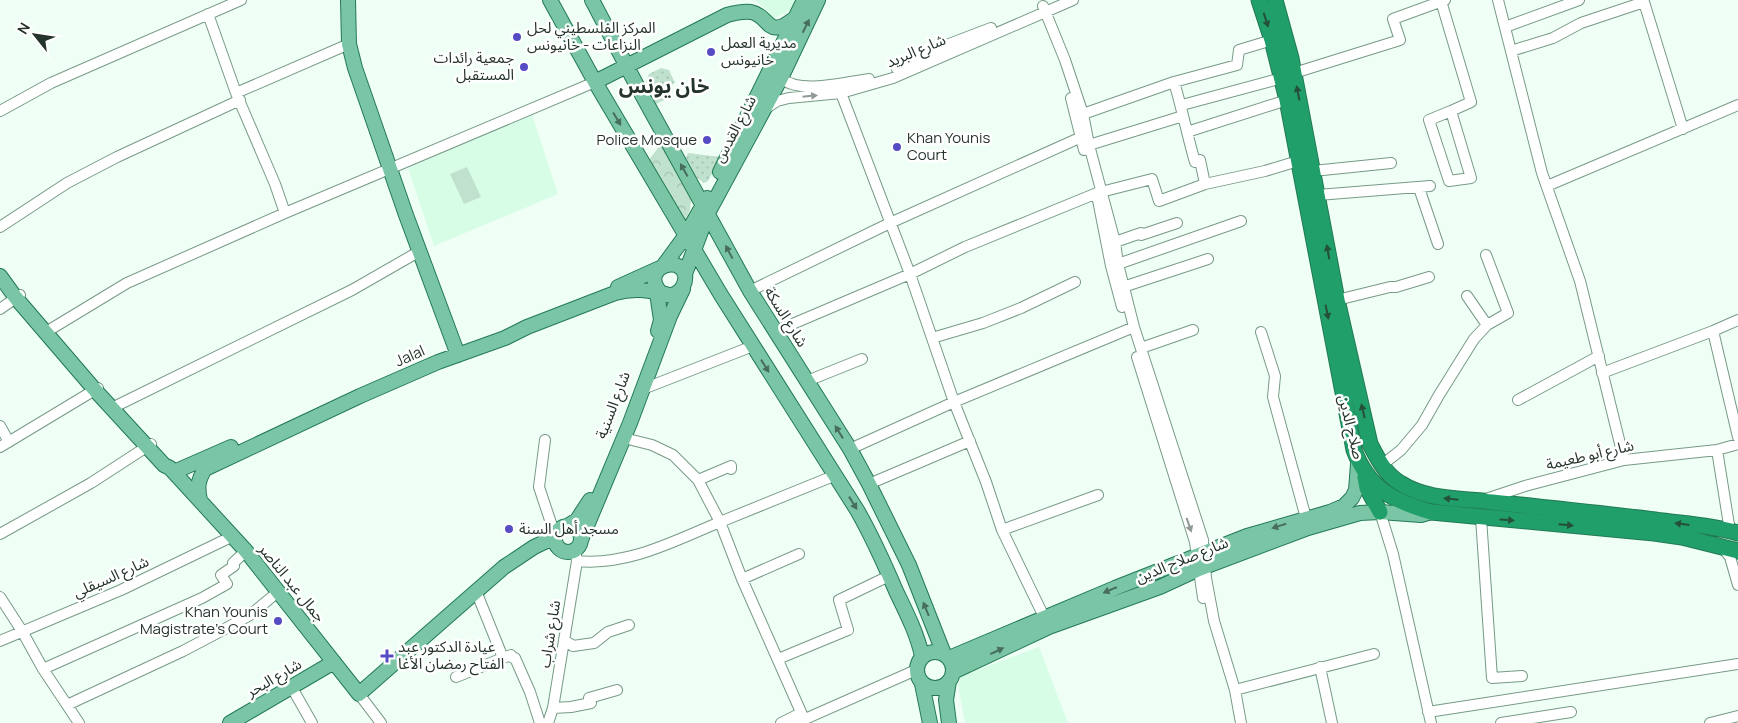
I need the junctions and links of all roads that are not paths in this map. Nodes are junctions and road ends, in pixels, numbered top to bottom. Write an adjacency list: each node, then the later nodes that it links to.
1 (241, 0): 16 (street)
2 (348, 0): 20 (main road)
3 (353, 0): 41 (main road)
4 (550, 0): 27 (main road)
5 (592, 0): 22 (main road, شارع السكة)
6 (804, 0): 17 (main road, شارع القدس)
7 (818, 0): 24 (main road, شارع القدس, one-way to 7)
8 (1059, 0): 15 (street, شارع البريد)
9 (1073, 0): 15 (street, شارع البريد)
10 (1259, 0): 19 (highway, صلاح الدين, one-way to 19)
11 (1276, 0): 23 (highway, صلاح الدين)
12 (1498, 0): 18 (street)
13 (1580, 0): 18 (street)
14 (1443, 1): 23 (street); 35 (street)
15 (1041, 10): 24 (street, شارع البريد); 28 (street, شارع البريد); 36 (street); 39 (street)
16 (208, 14): 29 (street); 33 (street)
17 (796, 17): 22 (main road); 47 (main road, شارع القدس)
18 (1505, 27): 21 (street)
19 (1272, 40): 23 (highway, صلاح الدين); 26 (street)
20 (349, 44): 29 (street); 41 (main road)
21 (1511, 51): 37 (street); 44 (street)
22 (626, 66): 25 (main road, شارع السكة); 27 (main road)
23 (1288, 75): 30 (highway, صلاح الدين); 34 (street); 42 (highway, صلاح الدين, one-way to 23)
24 (780, 78): 32 (main road, شارع القدس)
25 (633, 79): 27 (main road); 47 (main road, شارع السكة, one-way to 25)
26 (1174, 82): 34 (street); 36 (street)
27 (598, 88): 41 (street); 53 (main road, one-way to 53)
28 (841, 93): 32 (street, شارع البريد, one-way to 28); 50 (street)
29 (238, 97): 48 (street); 52 (street)
30 (1287, 100): 38 (street); 42 (highway, صلاح الدين)
31 (1738, 105): 37 (street)
32 (764, 109): 47 (main road, شارع القدس)
33 (0, 111)
34 (1182, 111): 38 (street); 39 (street)
35 (1451, 111): 35 (street)
36 (1083, 114): 39 (street)
37 (1683, 129): 44 (street)
38 (1187, 132): 43 (street)
39 (1086, 138): 45 (street); 50 (street)
40 (1391, 163): 42 (street)
41 (394, 167): 48 (street); 57 (main road); 87 (main road)
42 (1306, 169): 43 (street); 46 (highway, صلاح الدين); 110 (highway, صلاح الدين, one-way to 110)
43 (1205, 184): 45 (street)
44 (1547, 186): 88 (street)
45 (1100, 192): 54 (street); 64 (street); 78 (street)
46 (1318, 195): 55 (street); 74 (highway, صلاح الدين, one-way to 46)
47 (706, 209): 53 (main road, شارع القدس); 56 (main road, شارع القدس); 71 (main road, شارع السكة, one-way to 47)
48 (285, 213): 79 (street)
49 (1241, 221): 60 (street)
50 (890, 223): 64 (street); 71 (street)
51 (1177, 223): 54 (street)
52 (0, 227)
53 (686, 235): 56 (main road); 61 (main road, شارع القدس)
54 (1115, 242): 60 (street)
55 (1438, 244)
56 (694, 250): 63 (main road); 67 (main road, شارع القدس)
57 (420, 251): 87 (main road); 96 (street)
58 (1486, 255): 77 (street)
59 (1208, 259): 69 (street)
60 (1118, 264): 69 (street)
61 (662, 266): 67 (main road); 70 (main road); 87 (main road, Jalal)
62 (0, 267): 72 (main road, جمال عبد الناصر)
63 (708, 272): 67 (street); 85 (main road)
64 (910, 274): 82 (street); 84 (street)
65 (0, 276): 72 (main road, جمال عبد الناصر)
66 (1429, 277): 74 (street)
67 (685, 281): 70 (main road); 93 (main road, شارع السنية)
68 (1075, 282): 84 (street)
69 (1123, 287): 78 (street)
70 (660, 291): 87 (main road, Jalal); 127 (main road, شارع السنية)
71 (750, 291): 82 (main road, شارع السكة)
72 (18, 296): 75 (street); 79 (main road, جمال عبد الناصر); 92 (main road, جمال عبد الناصر)
73 (1467, 296): 77 (street)
74 (1336, 300): 109 (highway, صلاح الدين, one-way to 74)
75 (0, 309)
76 (1738, 320): 81 (street)
77 (1487, 325): 109 (street)
78 (1131, 328): 86 (street); 95 (street); 136 (street, one-way to 136)
79 (51, 329): 92 (main road, جمال عبد الناصر)
80 (1193, 330): 86 (street)
81 (1713, 330): 90 (street); 98 (street)
82 (776, 331): 91 (main road, شارع السكة)
83 (1261, 332): 123 (street)
84 (932, 338): 95 (street)
85 (753, 346): 93 (street); 113 (main road, one-way to 113)
86 (1141, 348): 136 (street)
87 (460, 350): 112 (main road, Jalal); 118 (main road, Jalal)
88 (1599, 356): 90 (street); 94 (street)
89 (862, 359): 91 (street)
90 (1602, 373): 108 (street)
91 (807, 381): 106 (main road, شارع السكة, one-way to 91)
92 (96, 389): 96 (main road, جمال عبد الناصر); 102 (street); 104 (main road, جمال عبد الناصر)
93 (643, 389): 99 (main road, شارع السنية)
94 (1518, 400)
95 (954, 402): 101 (street); 106 (street)
96 (116, 406): 104 (main road, جمال عبد الناصر)
97 (0, 426): 102 (street)
98 (1738, 437)
99 (624, 438): 114 (street); 132 (main road, شارع السنية)
100 (545, 440): 127 (street)
101 (970, 441): 115 (street); 126 (street)
102 (10, 442): 105 (street)
103 (1738, 444): 107 (street, شارع أبو طعيمة)
104 (149, 445): 112 (main road, جمال عبد الناصر); 129 (street)
105 (0, 447)
106 (850, 449): 115 (main road, شارع السكة)
107 (1717, 450): 108 (street, شارع أبو طعيمة); 128 (street)
108 (1624, 460): 116 (street, شارع أبو طعيمة)
109 (1382, 465): 119 (highway, صلاح الدين, one-way to 109)
110 (1361, 466): 121 (highway); 122 (highway, صلاح الدين); 123 (main road, شارع صلاح الدين)
111 (731, 468): 114 (street)
112 (172, 470): 118 (main road, جمال عبد الناصر)
113 (836, 474): 125 (street); 137 (main road, one-way to 137)
114 (698, 480): 125 (street)
115 (869, 484): 154 (main road, شارع السكة, one-way to 115)
116 (1525, 486): 119 (street, شارع أبو طعيمة); 120 (street)
117 (1098, 496): 126 (street)
118 (200, 500): 130 (main road, جمال عبد الناصر)
119 (1480, 500): 120 (highway, صلاح الدين)
120 (1528, 506): 128 (highway, صلاح الدين, one-way to 120)
121 (1380, 512): 122 (main road, شارع صلاح الدين); 136 (main road, شارع صلاح الدين); 167 (street)
122 (1431, 512): 124 (highway, صلاح الدين)
123 (1306, 518): 136 (main road, شارع صلاح الدين, one-way to 136)
124 (1481, 518): 131 (highway, صلاح الدين, one-way to 131); 158 (street)
125 (720, 522): 132 (street); 138 (street)
126 (1002, 530): 143 (street)
127 (560, 531): 132 (main road); 132 (main road); 141 (main road, شارع السنية)
128 (1734, 532)
129 (0, 534)
130 (233, 536): 133 (main road, جمال عبد الناصر); 145 (street, شارع السيقلي)
131 (1722, 547): 134 (highway, صلاح الدين); 139 (street)
132 (578, 550): 147 (street, شارع شراب)
133 (246, 551): 140 (main road, جمال عبد الناصر); 156 (street)
134 (1738, 551)
135 (799, 554): 138 (street)
136 (1202, 561): 143 (main road, شارع صلاح الدين); 163 (street); 180 (street)
137 (890, 576): 149 (main road); 151 (street)
138 (742, 578): 151 (street)
139 (1738, 585)
140 (278, 590): 152 (main road, جمال عبد الناصر); 165 (street)
141 (476, 592): 150 (street); 164 (main road, شارع السنية)
142 (0, 598): 145 (street)
143 (1047, 622): 154 (main road, شارع صلاح الدين)
144 (629, 625): 147 (street)
145 (22, 631): 146 (street, شارع السيقلي); 156 (street)
146 (0, 640)
147 (564, 640): 166 (street, شارع شراب)
148 (1374, 654): 155 (street)
149 (922, 656): 154 (main road); 157 (main road)
150 (503, 658): 159 (street); 175 (street)
151 (778, 659): 170 (street)
152 (334, 662): 161 (main road, شارع البحر); 164 (main road, جمال عبد الناصر)
153 (1738, 664): 167 (street)
154 (949, 666): 160 (main road); 179 (main road, شارع السكة)
155 (1320, 667): 163 (street); 182 (street)
156 (43, 669): 165 (street)
157 (916, 670): 160 (main road); 170 (street)
158 (1522, 676)
159 (456, 677)
160 (922, 684): 178 (main road)
161 (292, 686): 172 (main road, شارع البحر); 173 (street)
162 (617, 690): 166 (street)
163 (1235, 690): 181 (street)
164 (359, 694): 174 (street, جمال عبد الناصر)
165 (67, 705): 171 (street)
166 (552, 708): 176 (street, شارع شراب)
167 (1428, 712): 183 (street)
168 (1571, 712): 184 (street)
169 (1738, 716): 185 (street)
170 (801, 718): 177 (street)
171 (79, 723)
172 (230, 723)
173 (312, 723)
174 (381, 723)
175 (540, 723)
176 (548, 723)
177 (781, 723)
178 (930, 723)
179 (949, 723)
180 (1235, 723)
181 (1241, 723)
182 (1332, 723)
183 (1431, 723)
184 (1501, 723)
185 (1710, 723)

